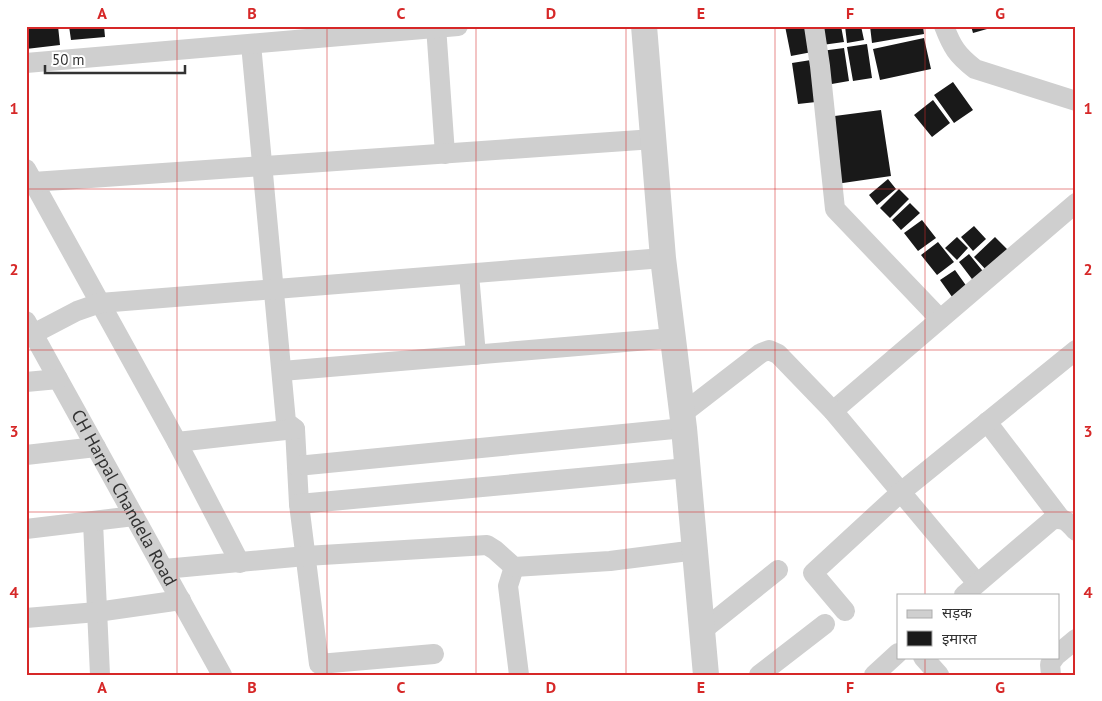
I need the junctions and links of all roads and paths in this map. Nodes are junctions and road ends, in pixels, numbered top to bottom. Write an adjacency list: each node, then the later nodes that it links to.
1 (458, 26): 5 (street)
2 (644, 26): 9 (street)
3 (814, 26): 18 (street)
4 (944, 26): 8 (street)
5 (436, 27): 6 (street); 10 (street)
6 (251, 44): 7 (street); 11 (street)
7 (26, 63)
8 (1076, 101)
9 (654, 139): 10 (street); 14 (street)
10 (445, 154): 11 (street)
11 (262, 166): 12 (street); 16 (street)
12 (29, 178): 17 (street)
13 (1076, 203): 18 (street)
14 (663, 258): 15 (street); 20 (street)
15 (468, 274): 16 (street); 22 (street)
16 (274, 289): 17 (street); 23 (street)
17 (100, 302): 19 (street); 30 (street)
18 (940, 319): 26 (street)
19 (30, 327): 24 (street, CH Harpal Chandela Road)
20 (672, 338): 22 (street); 27 (street)
21 (1075, 352): 28 (street)
22 (476, 355): 23 (street)
23 (282, 371): 29 (street)
24 (58, 379): 25 (street); 31 (street, CH Harpal Chandela Road)
25 (26, 382)
26 (833, 411): 27 (street); 35 (street)
27 (683, 421): 33 (street); 34 (street)
28 (987, 422): 35 (street); 39 (street)
29 (296, 430): 30 (street); 33 (street)
30 (177, 442): 43 (street)
31 (96, 447): 32 (street); 37 (street, CH Harpal Chandela Road)
32 (26, 455)
33 (297, 466): 36 (street)
34 (687, 468): 36 (street); 41 (street)
35 (901, 492): 47 (street); 49 (street)
36 (299, 504): 42 (street)
37 (134, 516): 38 (street); 45 (street, CH Harpal Chandela Road)
38 (93, 522): 40 (street); 50 (street)
39 (1069, 524): 47 (street)
40 (26, 529)
41 (696, 550): 44 (street); 53 (street)
42 (306, 556): 43 (street); 44 (street); 56 (street)
43 (240, 562): 45 (street)
44 (514, 567): 62 (street)
45 (164, 569): 48 (street, CH Harpal Chandela Road)
46 (778, 570): 53 (street)
47 (971, 589)
48 (181, 600): 50 (street); 61 (street, CH Harpal Chandela Road)
49 (845, 611)
50 (97, 612): 51 (street); 60 (street)
51 (26, 618)
52 (825, 624): 64 (street)
53 (703, 630): 63 (street)
54 (1076, 638): 55 (street)
55 (1060, 652)
56 (434, 654)
57 (897, 654): 65 (street)
58 (924, 658): 66 (street)
59 (1054, 658): 67 (street)
60 (100, 675)
61 (222, 675)
62 (519, 675)
63 (706, 675)
64 (758, 675)
65 (874, 675)
66 (939, 675)
67 (1051, 675)

